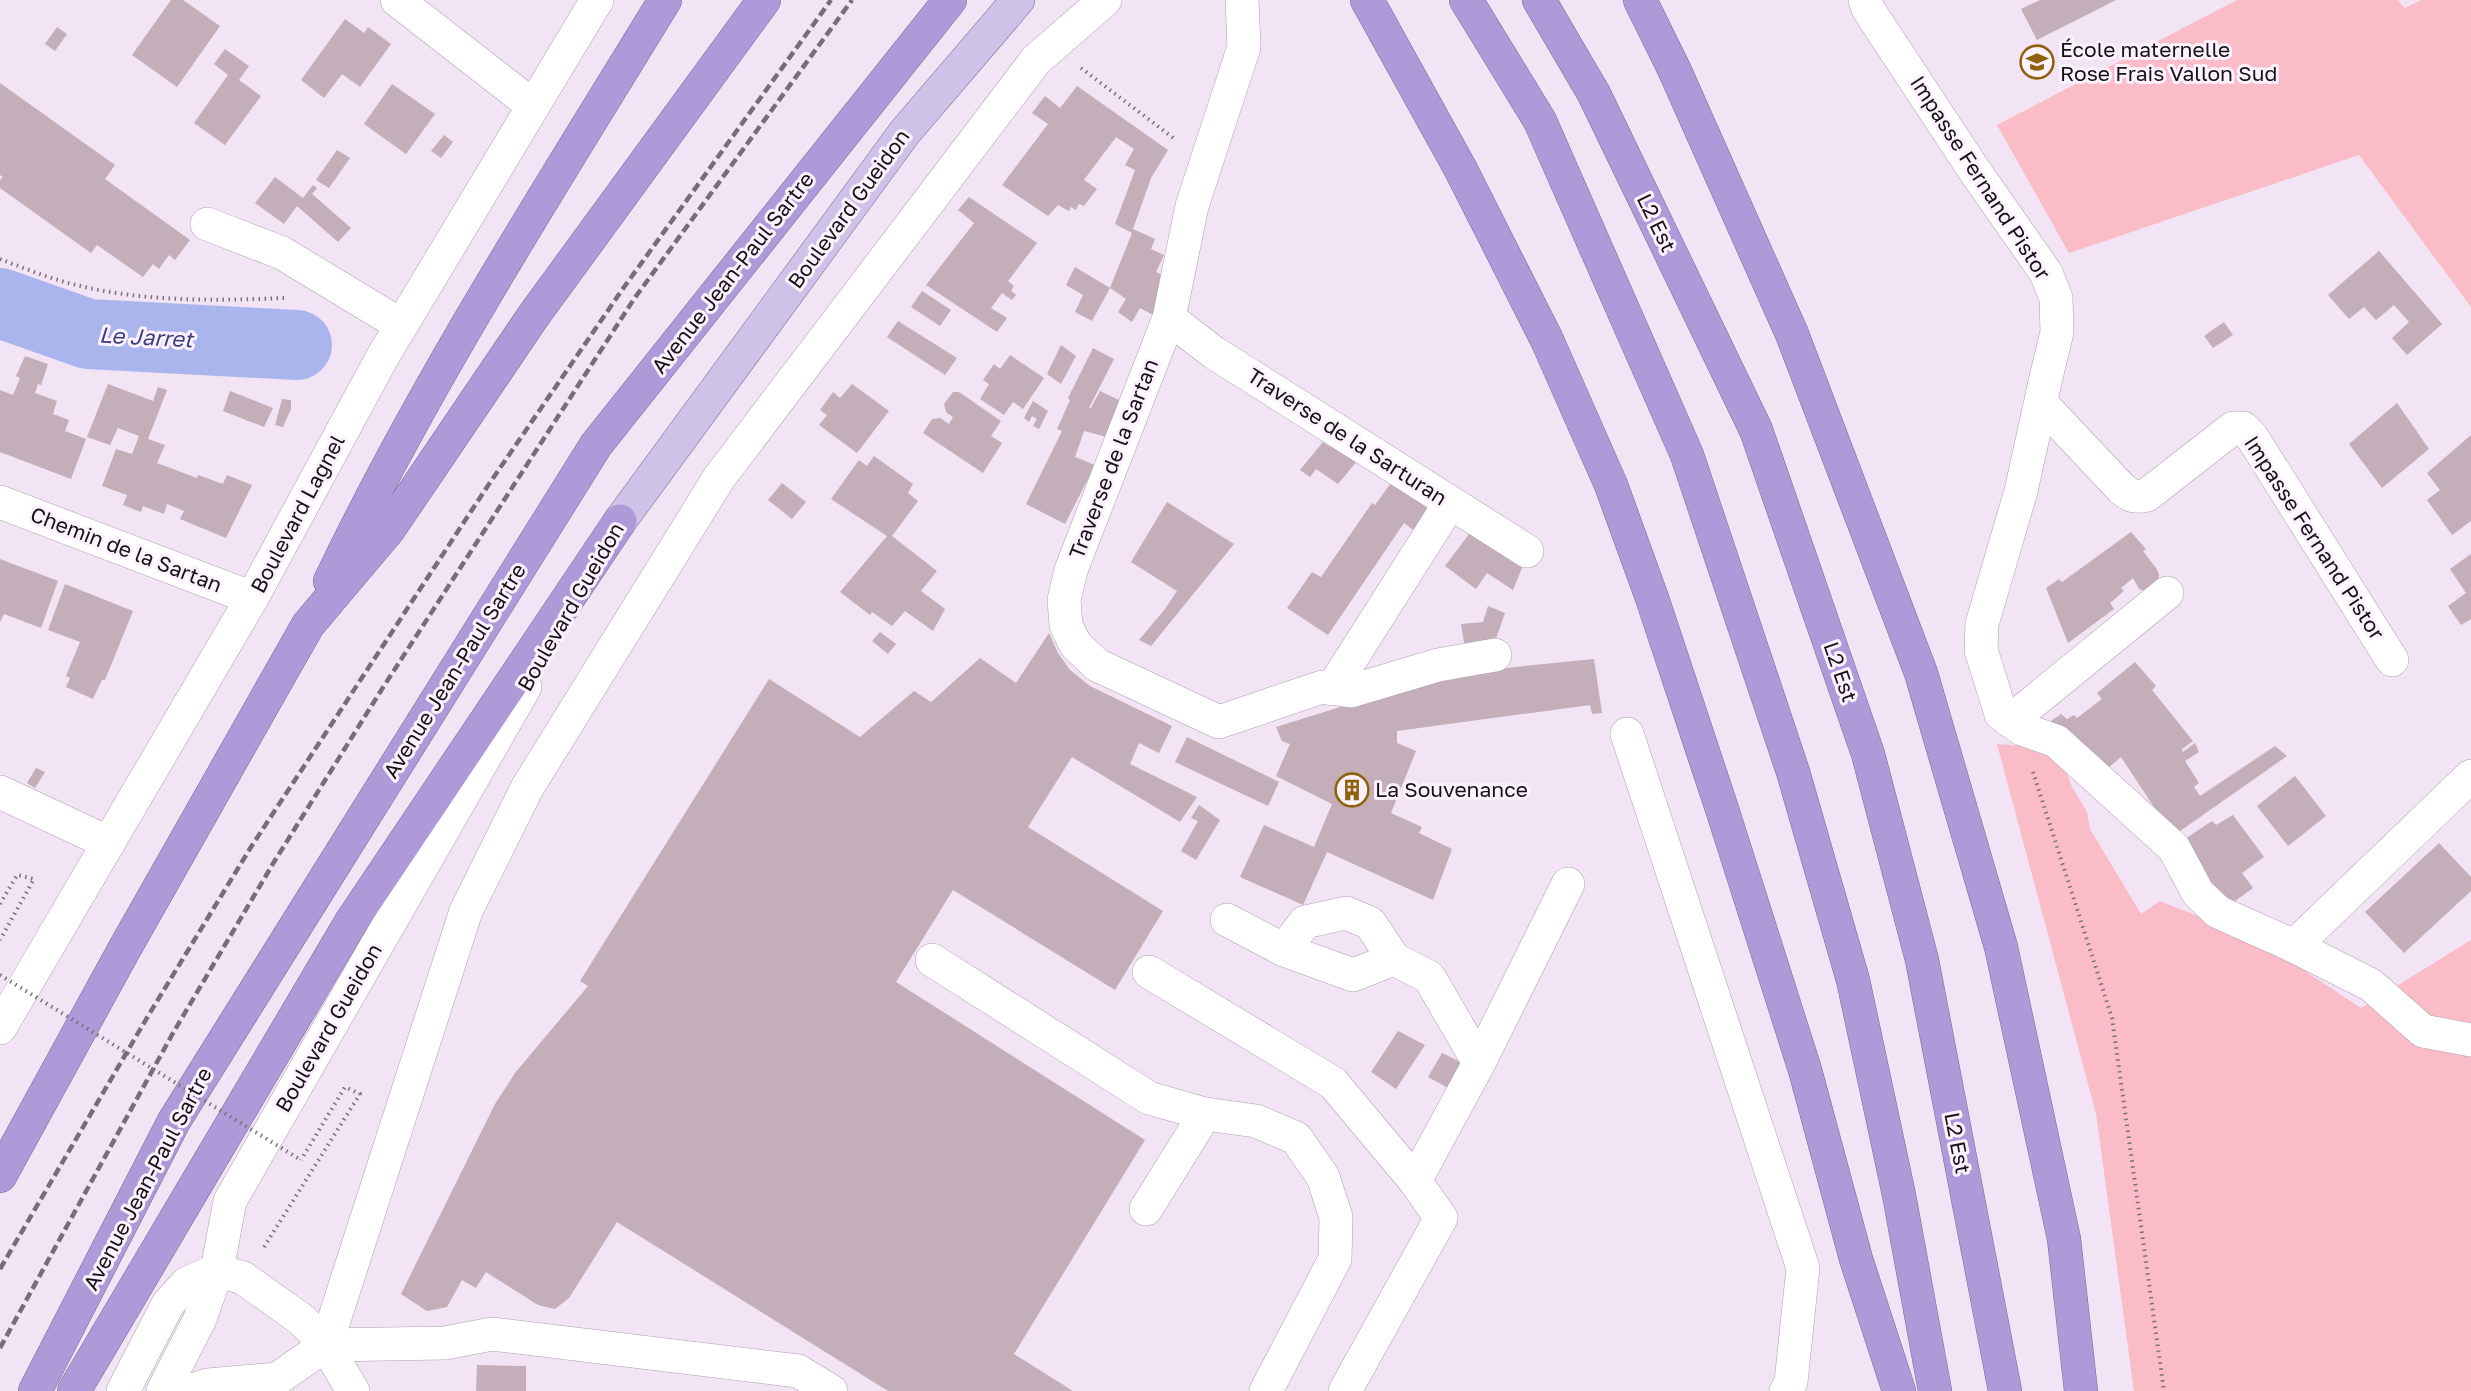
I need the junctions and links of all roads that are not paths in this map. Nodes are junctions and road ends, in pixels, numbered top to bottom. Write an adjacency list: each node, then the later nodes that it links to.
1 (398, 0): 14 (street)
2 (597, 0): 14 (street, Boulevard Lagnel)
3 (665, 0): 25 (highway)
4 (764, 0): 25 (highway)
5 (950, 0): 52 (highway, Avenue Jean-Paul Sartre)
6 (1018, 0): 21 (main road, Boulevard Gueidon)
7 (1105, 0): 51 (street)
8 (1242, 0): 16 (street, Traverse de la Sartan)
9 (1367, 0): 62 (highway)
10 (1466, 0): 63 (highway)
11 (1539, 0): 64 (highway, L2 Est)
12 (1640, 0): 65 (highway)
13 (1865, 0): 18 (street, Impasse Fernand Pistor)
14 (532, 105): 17 (street, Boulevard Lagnel)
15 (207, 224): 17 (street)
16 (1169, 318): 20 (street, Traverse de la Sarturan); 28 (street, Traverse de la Sartan)
17 (401, 325): 24 (street, Boulevard Lagnel)
18 (2041, 403): 27 (street, Impasse Fernand Pistor); 29 (street, Impasse Fernand Pistor)
19 (0, 502): 24 (street, Chemin de la Sartan)
20 (1450, 503): 22 (street, Traverse de la Sarturan); 28 (street)
21 (620, 521): 50 (street, Boulevard Gueidon); 53 (highway)
22 (1527, 551)
23 (2167, 593): 29 (street)
24 (252, 598): 33 (street, Boulevard Lagnel)
25 (308, 625): 37 (highway)
26 (1495, 655): 28 (street, Traverse de la Sartan)
27 (2392, 660)
28 (1332, 689)
29 (2011, 722): 36 (street)
30 (1627, 734): 61 (street)
31 (2471, 776): 36 (street)
32 (0, 792): 33 (street)
33 (109, 843): 42 (street, Boulevard Lagnel)
34 (1569, 884): 44 (street)
35 (1227, 920): 38 (street)
36 (2295, 946): 43 (street)
37 (126, 948): 46 (highway); 47 (highway)
38 (1284, 950): 39 (street); 39 (street)
39 (1394, 959): 44 (street)
40 (932, 960): 45 (street)
41 (1149, 972): 48 (street)
42 (0, 1028)
43 (2471, 1040)
44 (1479, 1063): 48 (street)
45 (1205, 1114): 49 (street); 59 (street)
46 (0, 1156)
47 (0, 1176)
48 (1415, 1181): 60 (street)
49 (1146, 1209)
50 (230, 1274): 51 (street); 54 (street); 55 (street, Boulevard Gueidon)
51 (326, 1345): 56 (street); 57 (street); 58 (street)
52 (35, 1391)
53 (74, 1391)
54 (123, 1391)
55 (163, 1391)
56 (190, 1391)
57 (353, 1391)
58 (831, 1391)
59 (1266, 1391)
60 (1345, 1391)
61 (1786, 1391)
62 (1899, 1391)
63 (1935, 1391)
64 (2005, 1391)
65 (2081, 1391)

